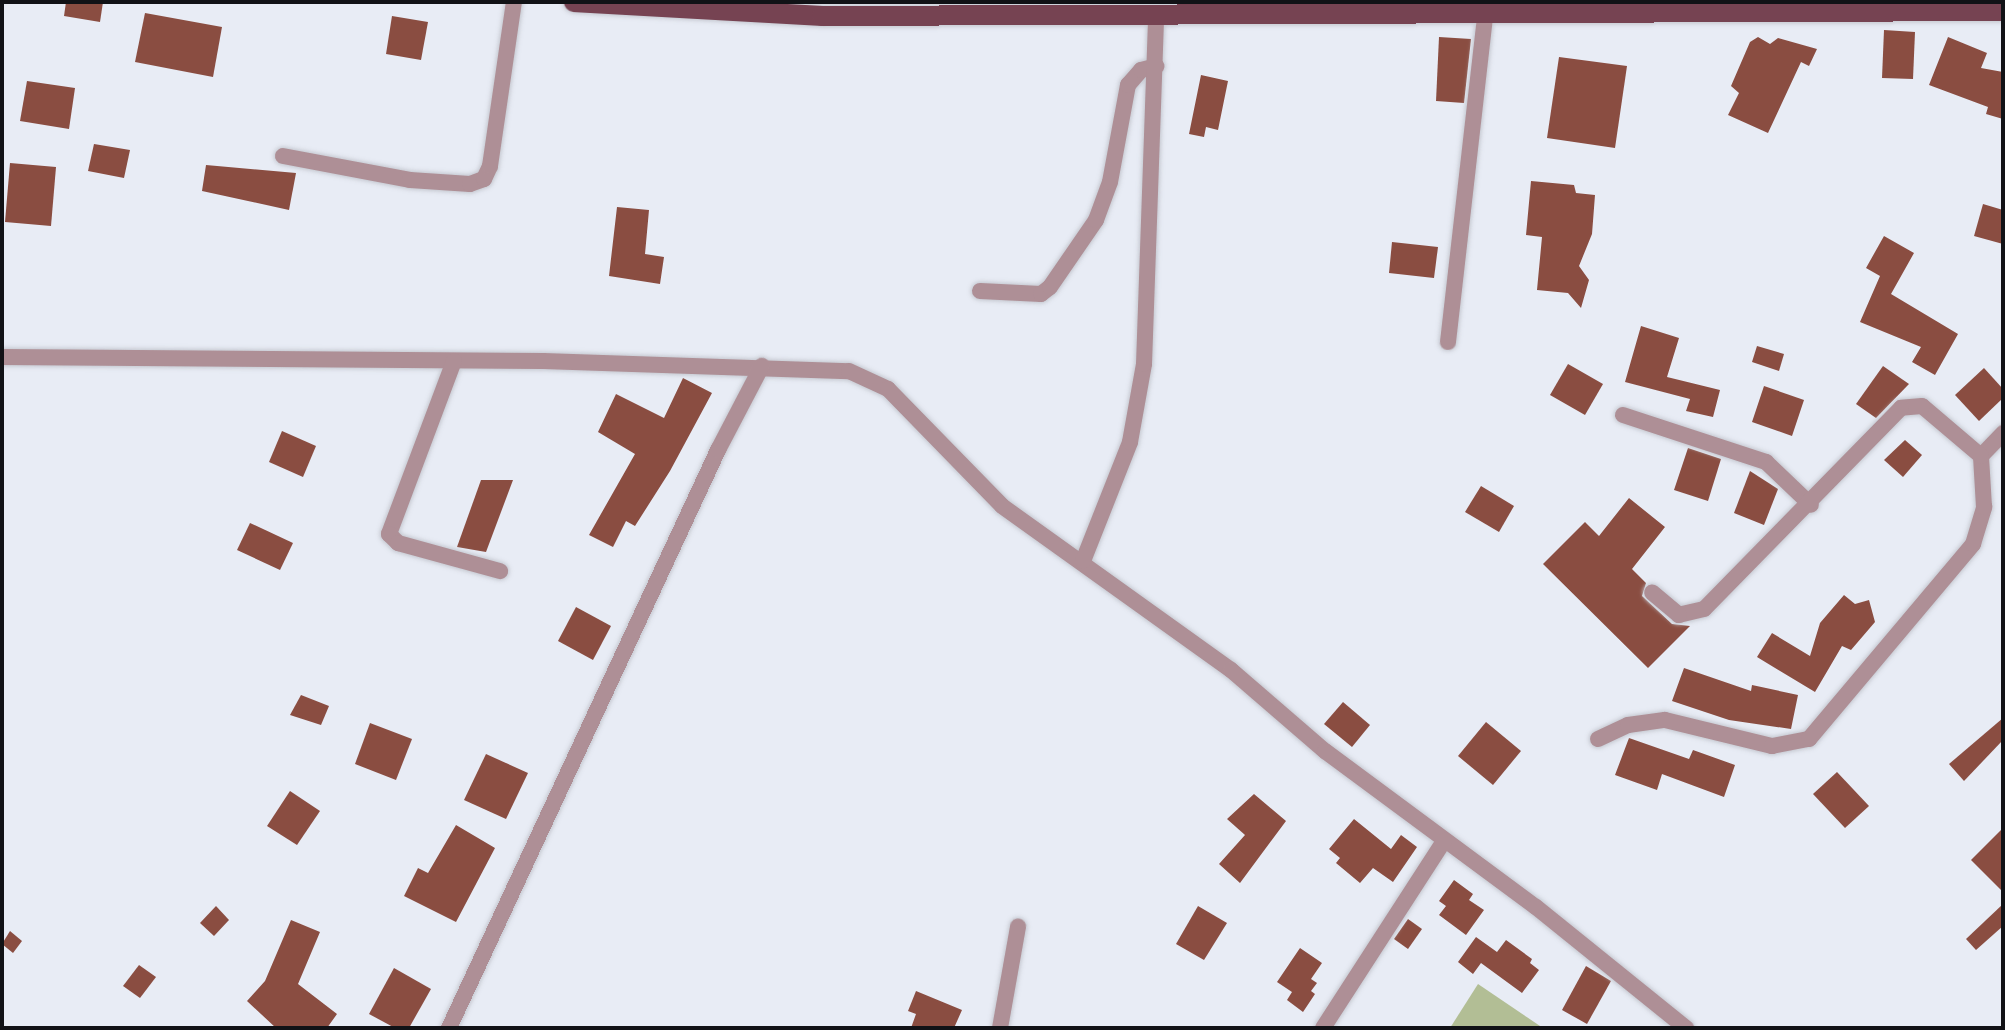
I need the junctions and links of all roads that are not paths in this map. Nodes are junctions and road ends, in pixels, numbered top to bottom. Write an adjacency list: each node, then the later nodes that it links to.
1 (514, 2): 7 (street)
2 (574, 2): 4 (main road)
3 (2003, 11): 5 (main road)
4 (1156, 13): 5 (main road); 6 (street)
5 (1485, 16): 9 (street)
6 (1157, 66): 8 (street); 17 (street)
7 (283, 156)
8 (980, 291)
9 (1448, 342)
10 (2, 357): 11 (street)
11 (454, 361): 12 (street); 18 (street)
12 (762, 366): 17 (street); 23 (street)
13 (1623, 415): 16 (street)
14 (2003, 433): 15 (street)
15 (1981, 456): 16 (street); 20 (street)
16 (1811, 505): 19 (street)
17 (1083, 561): 21 (street)
18 (500, 571)
19 (1652, 592)
20 (1598, 739)
21 (1444, 841): 25 (street); 26 (street)
22 (1018, 927): 24 (street)
23 (449, 1028)
24 (1000, 1028)
25 (1323, 1028)
26 (1686, 1028)

